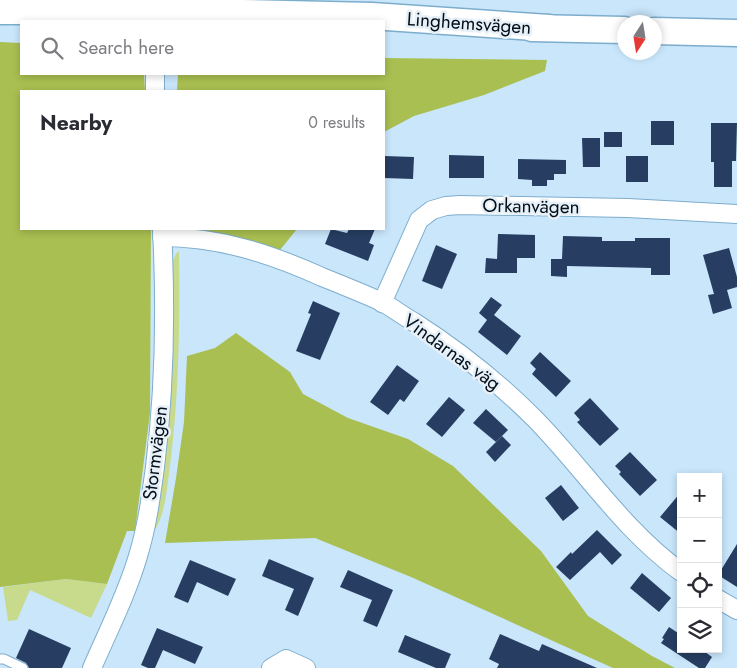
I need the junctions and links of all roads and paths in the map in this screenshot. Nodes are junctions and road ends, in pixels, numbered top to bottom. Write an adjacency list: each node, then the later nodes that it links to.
1 (0, 11): 2 (main road, Linghemsvägen)
2 (155, 16): 5 (main road, Linghemsvägen)
3 (0, 20): 4 (main road)
4 (20, 22)
5 (549, 28): 6 (main road, Linghemsvägen); 7 (main road, Linghemsvägen)
6 (385, 30)
7 (617, 30)
8 (662, 31): 9 (main road)
9 (737, 33)
10 (155, 75): 11 (street)
11 (155, 90)
12 (737, 214): 14 (street, Orkanvägen)
13 (162, 233): 14 (street, Vindarnas väg); 20 (street, Stormvägen)
14 (382, 303): 15 (street, Vindarnas väg)
15 (677, 569)
16 (722, 601): 17 (street)
17 (737, 610)
18 (0, 659): 19 (lane)
19 (23, 668)
20 (92, 668)
21 (271, 668): 22 (street)
22 (306, 668)

